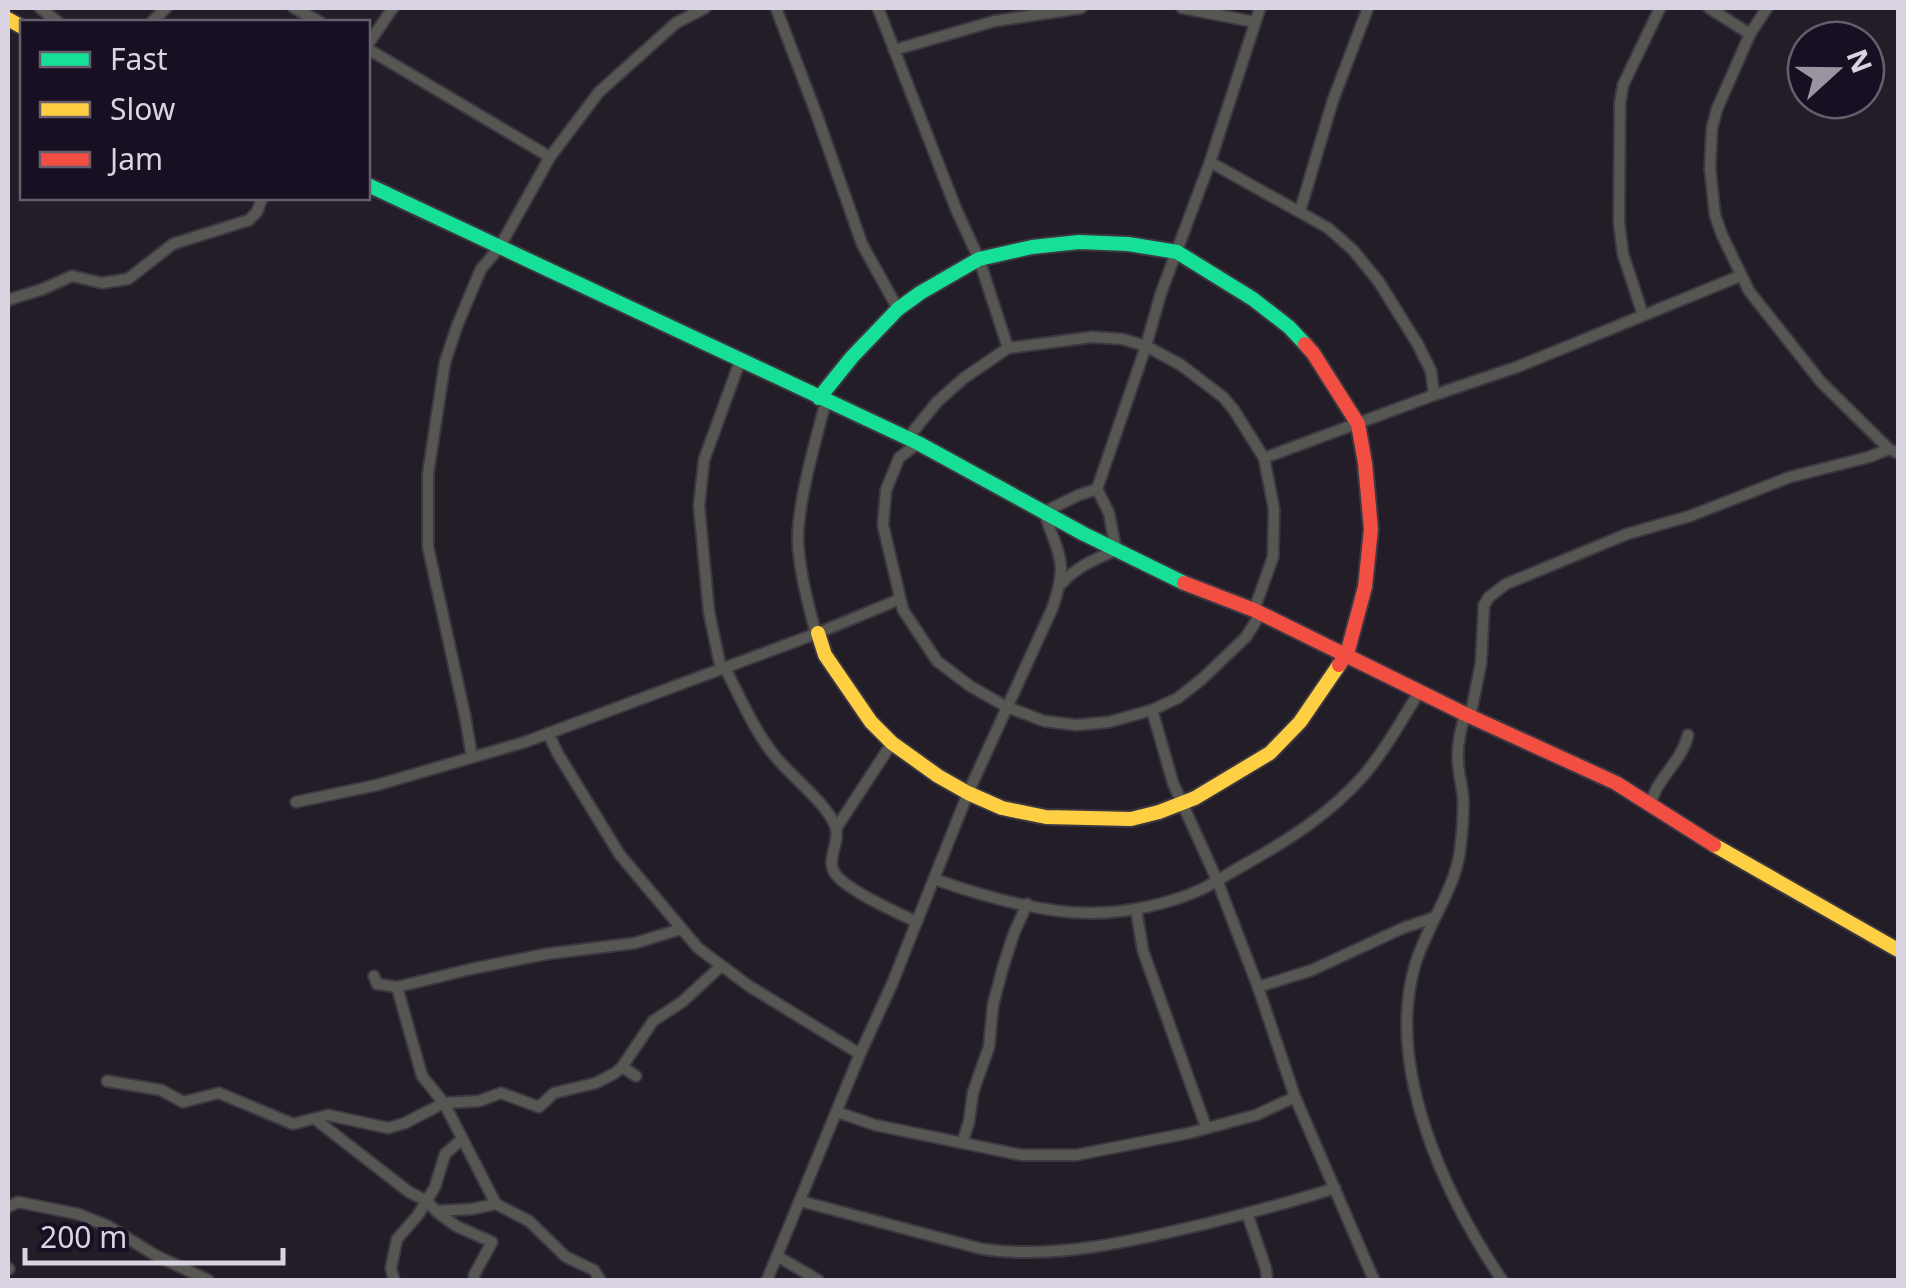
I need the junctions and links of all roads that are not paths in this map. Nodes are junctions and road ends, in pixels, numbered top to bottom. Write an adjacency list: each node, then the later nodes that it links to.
1 (294, 8): 14 (street)
2 (393, 8): 18 (street)
3 (675, 8): 15 (street)
4 (705, 8): 15 (street)
5 (776, 8): 31 (street)
6 (878, 8): 20 (street)
7 (1080, 8): 20 (street)
8 (1182, 8): 16 (street)
9 (1260, 8): 16 (street)
10 (1368, 8): 25 (street)
11 (1660, 8): 32 (street)
12 (1710, 8): 17 (street)
13 (1767, 8): 17 (street)
14 (316, 20)
15 (680, 20): 21 (street)
16 (1256, 22): 22 (street)
17 (1750, 34): 29 (street)
18 (370, 44)
19 (370, 48): 21 (street)
20 (894, 50): 28 (street)
21 (550, 157): 26 (street)
22 (1210, 162): 25 (street); 27 (street)
23 (370, 187): 26 (street)
24 (261, 200): 30 (street)
25 (1300, 212): 36 (street)
26 (499, 248): 35 (street); 58 (street)
27 (1177, 252): 28 (street); 33 (street); 38 (street)
28 (978, 259): 31 (street); 34 (street)
29 (1740, 276): 32 (street); 40 (street)
30 (8, 300)
31 (898, 308): 37 (street)
32 (1643, 315): 36 (street)
33 (1146, 346): 34 (street); 41 (street); 42 (street)
34 (1008, 348): 39 (street)
35 (740, 361): 37 (street); 50 (street)
36 (1434, 395): 38 (street)
37 (823, 400): 39 (street); 48 (street)
38 (1358, 424): 41 (street); 49 (street)
39 (912, 441): 43 (street); 46 (street)
40 (1894, 451): 54 (street)
41 (1264, 458): 47 (street)
42 (1097, 489): 43 (street); 44 (street)
43 (1044, 512): 44 (street); 45 (street)
44 (1116, 550): 45 (street); 47 (street)
45 (1062, 583): 52 (street)
46 (900, 599): 48 (street); 52 (street)
47 (1257, 612): 49 (street); 53 (street)
48 (817, 633): 50 (street); 57 (street)
49 (1347, 654): 51 (street); 61 (street)
50 (723, 669): 55 (street); 63 (street)
51 (1419, 692): 54 (street); 65 (street)
52 (1007, 707): 53 (street); 59 (street)
53 (1152, 710): 61 (street)
54 (1468, 716): 62 (street); 68 (street)
55 (548, 733): 58 (street); 70 (street)
56 (1688, 735): 62 (street)
57 (892, 743): 59 (street); 63 (street)
58 (472, 757): 60 (street)
59 (968, 794): 61 (street); 64 (street)
60 (296, 802)
61 (1182, 803): 65 (street)
62 (1651, 806): 71 (street)
63 (836, 827): 69 (street)
64 (934, 879): 66 (street); 69 (street)
65 (1217, 880): 67 (street); 75 (street)
66 (1028, 904): 67 (street); 86 (street)
67 (1136, 908): 84 (street)
68 (1434, 918): 75 (street); 103 (street)
69 (917, 922): 76 (street)
70 (681, 929): 72 (street); 74 (street)
71 (1898, 950)
72 (720, 966): 76 (street); 77 (street)
73 (374, 976): 74 (street)
74 (396, 987): 81 (street)
75 (1258, 987): 80 (street)
76 (860, 1054): 82 (street)
77 (622, 1067): 78 (street); 81 (street)
78 (636, 1076)
79 (107, 1080): 83 (street)
80 (1295, 1097): 84 (street); 87 (street)
81 (444, 1104): 83 (street); 85 (street)
82 (837, 1112): 86 (street); 89 (street)
83 (314, 1118): 88 (street)
84 (1206, 1127): 86 (street)
85 (461, 1140): 88 (street); 90 (street)
86 (962, 1143)
87 (1334, 1188): 93 (street); 102 (street)
88 (427, 1201): 92 (street); 96 (street)
89 (800, 1201): 93 (street); 94 (street)
90 (496, 1204): 92 (street); 98 (street)
91 (8, 1207): 95 (street)
92 (436, 1211): 97 (street)
93 (1247, 1213): 101 (street)
94 (778, 1256): 99 (street); 100 (street)
95 (208, 1280)
96 (394, 1280)
97 (474, 1280)
98 (600, 1280)
99 (768, 1280)
100 (818, 1280)
101 (1267, 1280)
102 (1374, 1280)
103 (1502, 1280)

